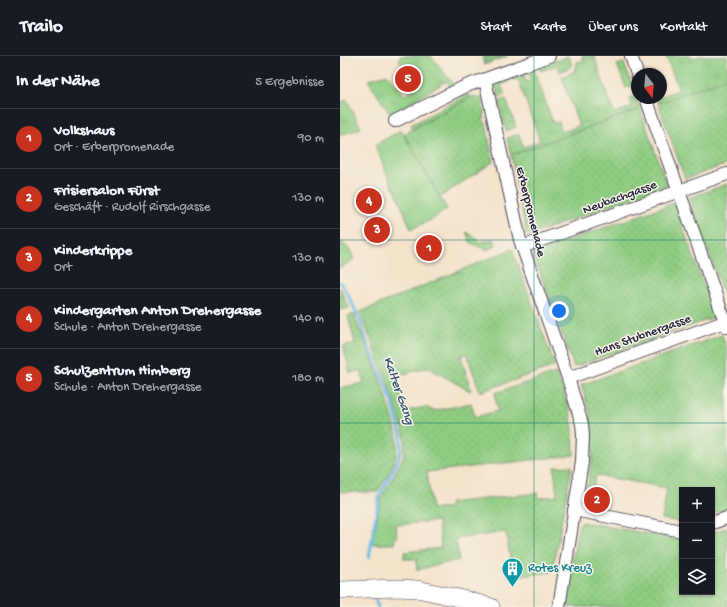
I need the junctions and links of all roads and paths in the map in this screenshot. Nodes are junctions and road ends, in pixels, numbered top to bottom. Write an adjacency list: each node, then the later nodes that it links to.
1 (549, 56): 4 (street)
2 (631, 56): 3 (street)
3 (635, 68)
4 (485, 80): 6 (street); 9 (street, Erberpromenade)
5 (648, 104): 8 (street)
6 (395, 121)
7 (727, 174): 8 (street, Neubachgasse)
8 (679, 192): 9 (street, Neubachgasse); 10 (street)
9 (522, 247): 11 (street, Erberpromenade)
10 (726, 323): 11 (street, Hans Stubnergasse)
11 (568, 378): 12 (street, Erberpromenade)
12 (574, 510): 15 (street); 18 (street, Erberpromenade)
13 (727, 518): 14 (street)
14 (715, 522)
15 (679, 530)
16 (340, 590): 17 (street)
17 (491, 607)
18 (559, 607)

